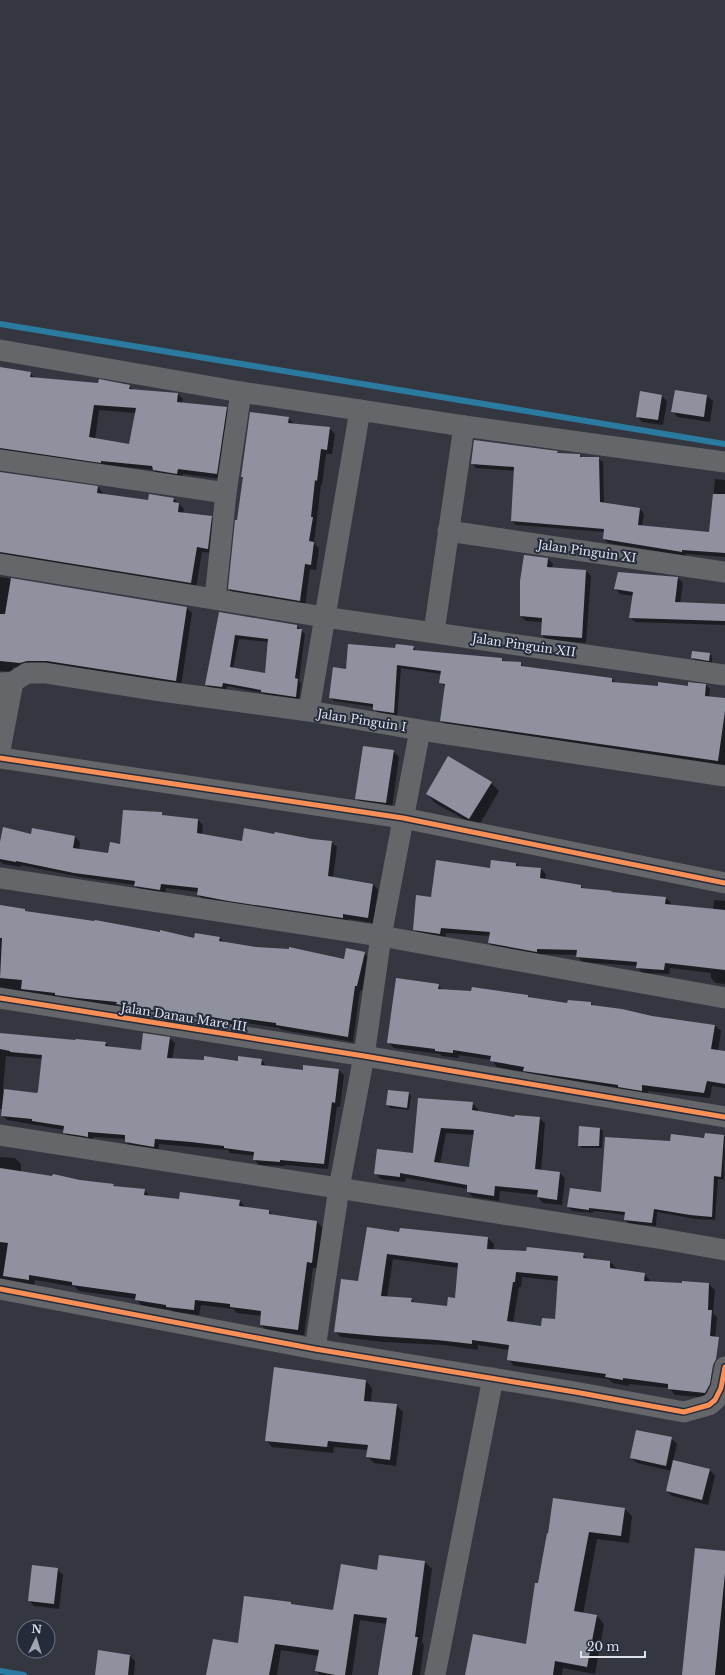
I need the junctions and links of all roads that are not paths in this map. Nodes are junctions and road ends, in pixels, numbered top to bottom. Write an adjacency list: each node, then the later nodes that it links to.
1 (0, 350): 2 (street)
2 (241, 392): 3 (street); 7 (street)
3 (360, 410): 4 (street); 12 (street)
4 (464, 426): 6 (street); 8 (street)
5 (0, 460): 7 (street)
6 (725, 462)
7 (226, 493): 11 (street)
8 (448, 531): 10 (street, Jalan Pinguin XI); 13 (street)
9 (0, 564): 11 (street, Jalan Pinguin XII)
10 (725, 572)
11 (215, 599): 12 (street, Jalan Pinguin XII)
12 (324, 617): 13 (street, Jalan Pinguin XII); 16 (street)
13 (434, 632): 14 (street, Jalan Pinguin XII)
14 (725, 675)
15 (6, 683): 16 (street, Jalan Pinguin I); 18 (street)
16 (309, 711): 17 (street, Jalan Pinguin I)
17 (420, 730): 20 (street, Jalan Pinguin I); 21 (street)
18 (0, 750)
19 (0, 758): 21 (street)
20 (725, 776)
21 (403, 818): 23 (street); 24 (street)
22 (0, 878): 24 (street)
23 (725, 883)
24 (381, 936): 26 (street); 27 (street)
25 (0, 998): 27 (street, Jalan Danau Mare III)
26 (725, 998)
27 (364, 1056): 28 (street, Jalan Danau Mare III); 30 (street)
28 (725, 1117)
29 (0, 1135): 30 (street)
30 (339, 1188): 31 (street); 33 (street)
31 (725, 1250)
32 (0, 1289): 33 (street)
33 (315, 1348): 35 (street)
34 (725, 1366): 35 (street)
35 (493, 1378): 36 (street)
36 (436, 1675)

